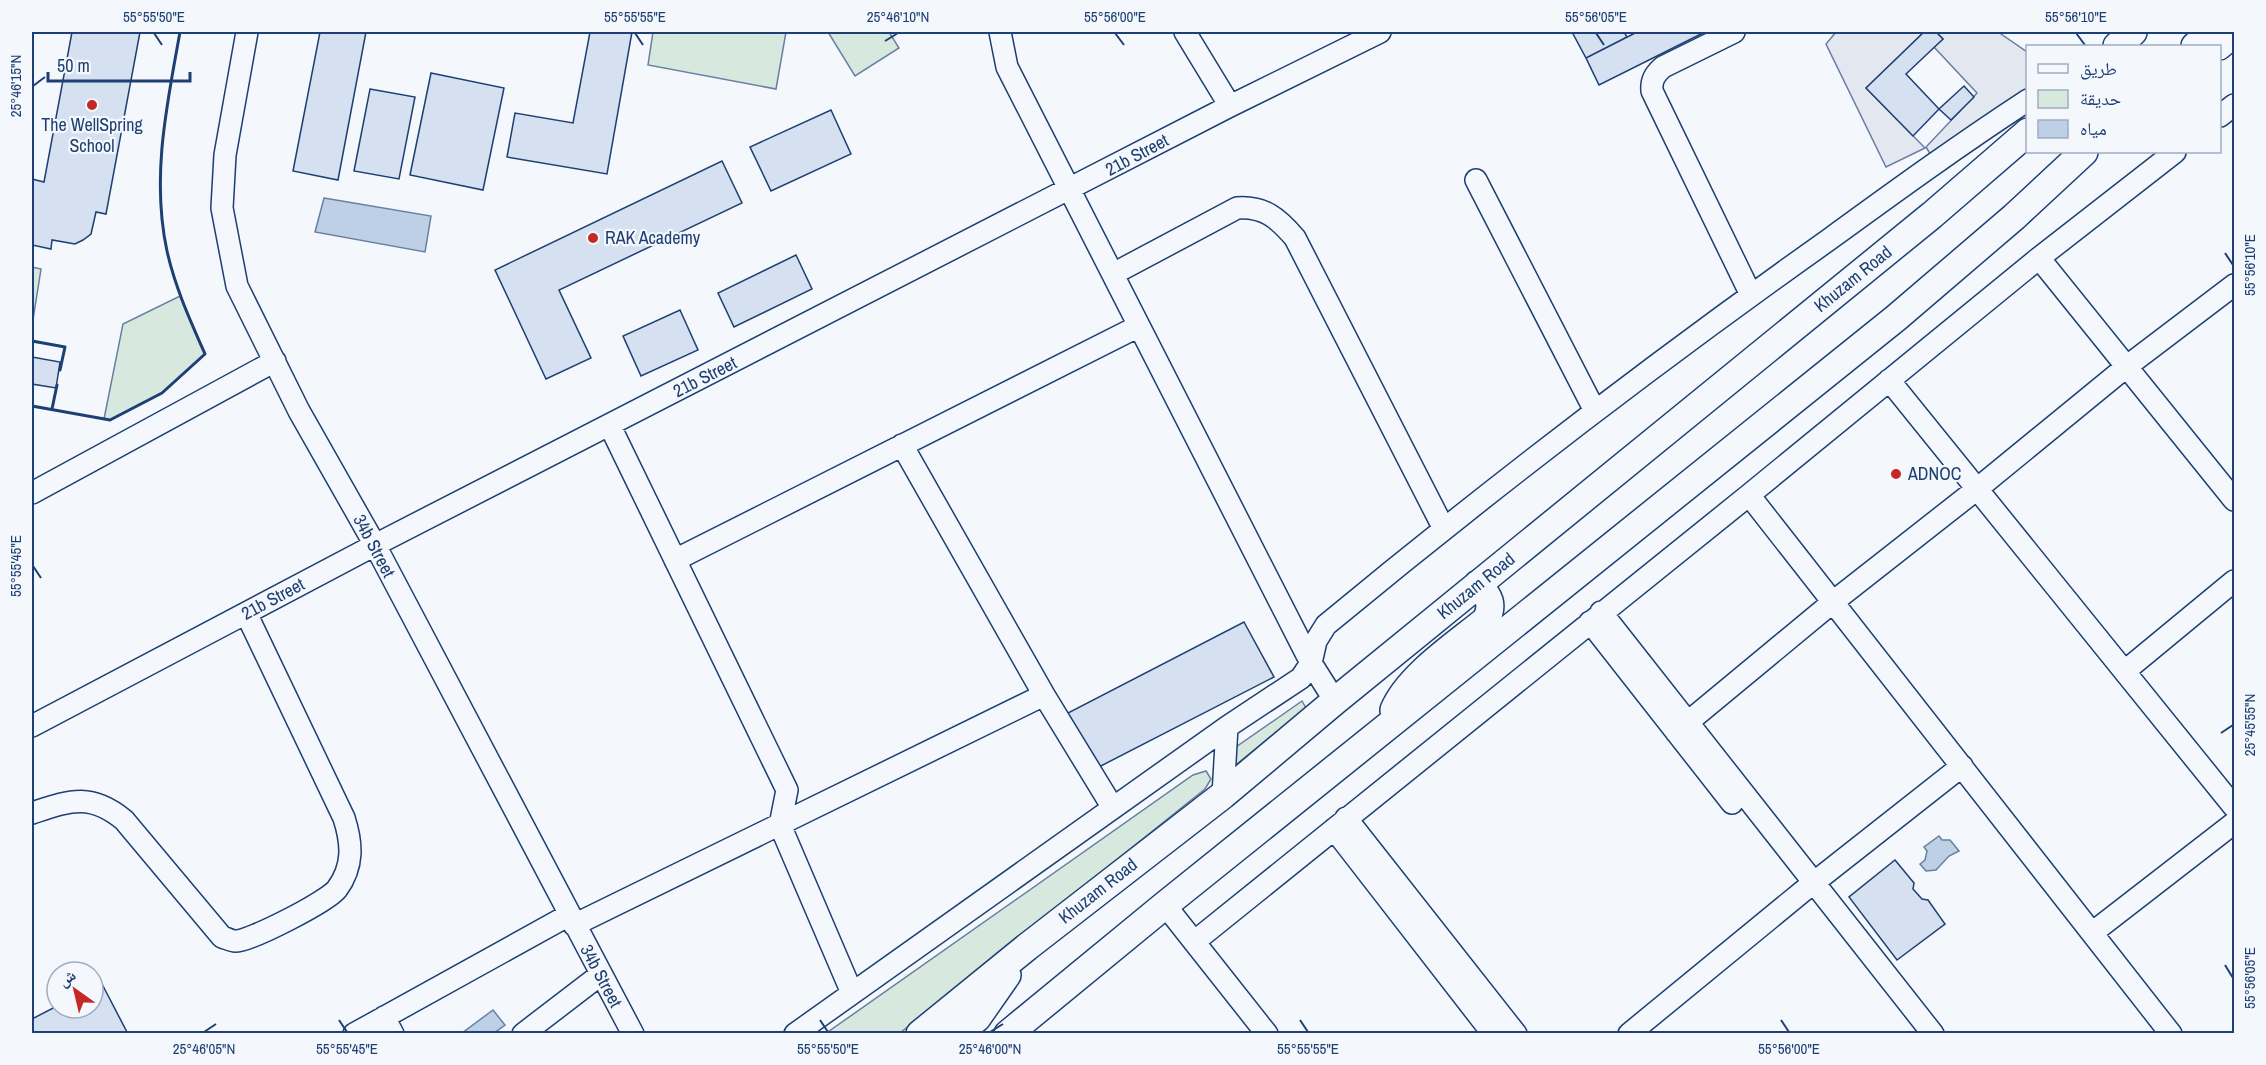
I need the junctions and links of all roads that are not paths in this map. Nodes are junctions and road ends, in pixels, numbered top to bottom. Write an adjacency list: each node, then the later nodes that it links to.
1 (248, 32): 28 (street, 34b Street)
2 (1000, 32): 21 (street)
3 (1185, 32): 14 (street)
4 (1380, 32): 14 (street, 21b Street)
5 (1734, 32): 26 (street)
6 (2133, 32): 9 (main road)
7 (2210, 32): 10 (main road)
8 (2235, 37): 11 (street)
9 (2118, 45)
10 (2196, 45)
11 (2221, 48)
12 (2026, 101): 26 (street)
13 (2235, 105): 15 (street)
14 (1230, 106): 21 (street, 21b Street)
15 (2221, 115)
16 (2026, 134): 42 (main road, Khuzam Road)
17 (2083, 153): 22 (main road)
18 (2093, 153): 22 (street)
19 (2174, 153): 23 (street)
20 (1476, 180): 31 (street)
21 (1070, 190): 24 (street); 32 (street, 21b Street)
22 (2014, 217): 50 (main road)
23 (2039, 258): 29 (street); 30 (street)
24 (1113, 274): 27 (street); 38 (street)
25 (2235, 285): 29 (street)
26 (1751, 295): 31 (street)
27 (1139, 326): 33 (street); 46 (street)
28 (275, 361): 35 (street); 39 (street, 34b Street)
29 (2126, 367): 34 (street); 37 (street)
30 (1889, 380): 34 (street); 36 (street)
31 (1595, 411): 38 (street)
32 (610, 426): 39 (street, 21b Street); 40 (street)
33 (902, 445): 40 (street); 48 (street)
34 (1977, 489): 43 (street); 47 (street)
35 (32, 493)
36 (1749, 495): 43 (street); 45 (street)
37 (2235, 500)
38 (1444, 529): 46 (street)
39 (375, 545): 44 (street, 21b Street); 64 (street, 34b Street)
40 (675, 560): 61 (street)
41 (2235, 580): 47 (street)
42 (1478, 584): 49 (main road, Khuzam Road); 50 (main road)
43 (1833, 602): 53 (street); 54 (street)
44 (246, 613): 51 (street, 21b Street); 58 (street)
45 (1595, 617): 53 (street); 59 (street)
46 (1311, 663): 49 (street); 52 (street)
47 (2125, 671): 56 (street)
48 (1044, 695): 57 (street); 61 (street)
49 (1335, 700): 55 (main road, Khuzam Road)
50 (1389, 725): 63 (main road)
51 (32, 726)
52 (1227, 727): 55 (street); 57 (street)
53 (1682, 728): 62 (street)
54 (1962, 766): 62 (street); 65 (street)
55 (1223, 795): 67 (main road, Khuzam Road)
56 (2235, 807)
57 (1113, 808): 69 (street)
58 (32, 813)
59 (1340, 823): 66 (street); 80 (street); 81 (street)
60 (2235, 823): 65 (street)
61 (780, 825): 64 (street); 69 (street)
62 (1808, 888): 82 (street); 83 (street)
63 (1165, 904): 66 (street); 78 (main road)
64 (571, 920): 68 (street, 34b Street); 70 (street)
65 (2092, 933): 71 (street)
66 (1194, 942): 79 (street)
67 (1027, 947): 76 (main road, Khuzam Road); 77 (main road)
68 (600, 975): 73 (street); 74 (street, 34b Street)
69 (852, 993): 75 (street)
70 (389, 1025): 72 (street)
71 (2167, 1032)
72 (354, 1034)
73 (523, 1034)
74 (633, 1034)
75 (795, 1034)
76 (920, 1034)
77 (957, 1034)
78 (1008, 1034)
79 (1267, 1034)
80 (1493, 1034)
81 (1516, 1034)
82 (1629, 1034)
83 (1933, 1034)

